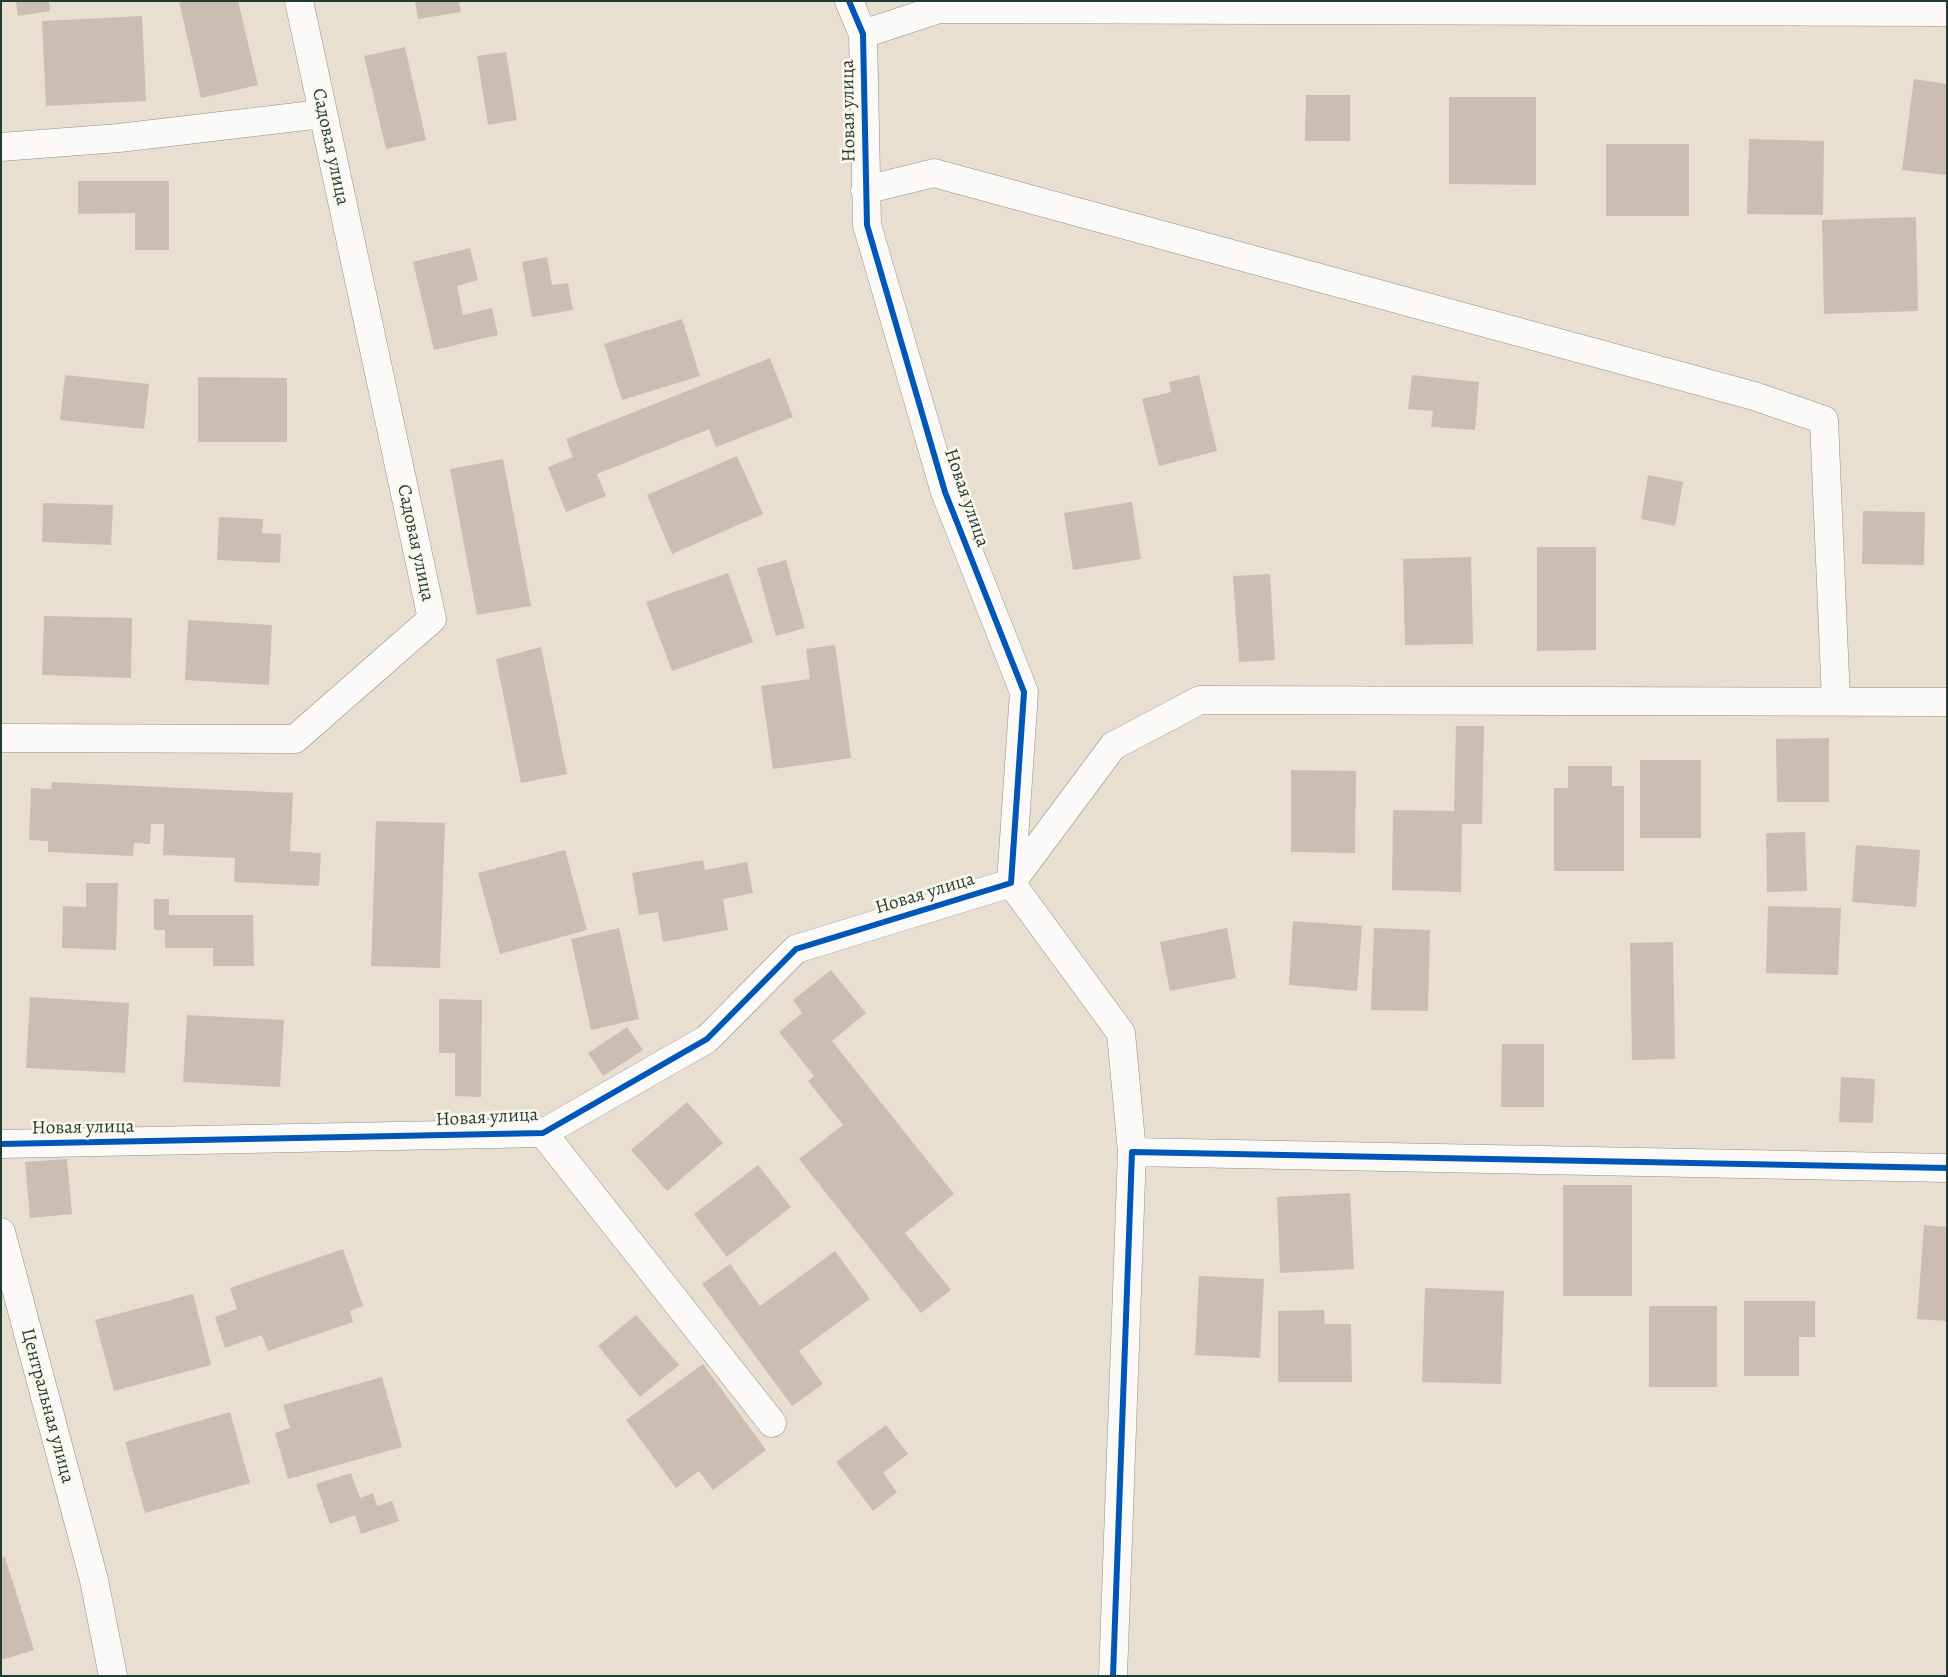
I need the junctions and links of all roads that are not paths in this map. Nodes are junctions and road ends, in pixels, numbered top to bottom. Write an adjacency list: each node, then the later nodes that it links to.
1 (299, 1): 5 (street, Садовая улица)
2 (849, 1): 4 (street, Новая улица)
3 (1947, 12): 4 (street)
4 (863, 34): 7 (street, Новая улица)
5 (322, 114): 6 (street); 10 (street, Садовая улица)
6 (1, 147)
7 (865, 190): 8 (street); 11 (street, Новая улица)
8 (1836, 701): 9 (street); 11 (street)
9 (1947, 702)
10 (1, 738)
11 (1011, 883): 12 (street, Новая улица); 14 (street)
12 (543, 1133): 13 (street, Новая улица); 17 (street)
13 (1, 1144)
14 (1132, 1152): 15 (street); 19 (street)
15 (1947, 1168)
16 (1, 1232): 18 (street, Центральная улица)
17 (772, 1423)
18 (113, 1676)
19 (1113, 1676)

